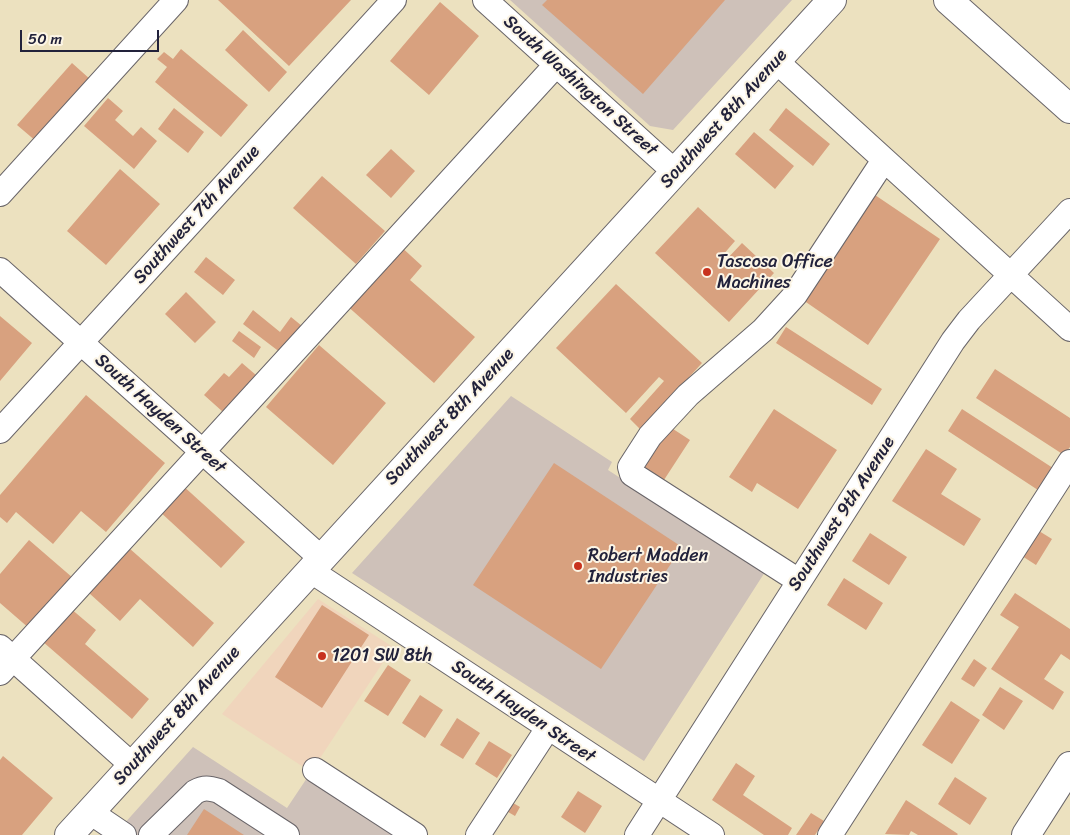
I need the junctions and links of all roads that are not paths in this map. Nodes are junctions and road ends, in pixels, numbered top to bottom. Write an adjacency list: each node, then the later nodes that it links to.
1 (176, 0): 11 (street)
2 (394, 0): 16 (street, Southwest 7th Avenue)
3 (485, 0): 7 (street, South Washington Street)
4 (832, 0): 6 (main road, Southwest 8th Avenue)
5 (948, 0): 8 (main road)
6 (776, 61): 9 (street); 10 (main road, Southwest 8th Avenue)
7 (556, 64): 10 (street, South Washington Street); 18 (street)
8 (1070, 109)
9 (884, 160): 14 (street); 21 (street)
10 (676, 172): 20 (main road, Southwest 8th Avenue)
11 (0, 194)
12 (1070, 211): 14 (street, Southwest 9th Avenue)
13 (0, 270): 16 (street, South Hayden Street)
14 (1010, 276): 15 (street); 21 (street, Southwest 9th Avenue)
15 (1070, 329)
16 (80, 342): 17 (street, Southwest 7th Avenue); 18 (street, South Hayden Street)
17 (0, 431)
18 (202, 452): 20 (street, South Hayden Street); 22 (street)
19 (1070, 462): 37 (street)
20 (316, 564): 23 (street, South Hayden Street); 24 (main road, Southwest 8th Avenue)
21 (799, 581): 27 (street, Southwest 9th Avenue)
22 (4, 660): 24 (street)
23 (548, 728): 27 (street, South Hayden Street); 34 (street)
24 (132, 765): 28 (main road, Southwest 8th Avenue)
25 (1070, 766): 38 (main road)
26 (316, 770): 33 (street)
27 (658, 801): 35 (street, Southwest 9th Avenue); 36 (street, South Hayden Street)
28 (90, 812): 29 (main road, Southwest 8th Avenue); 30 (street)
29 (69, 835)
30 (124, 835)
31 (151, 835): 32 (street)
32 (287, 835)
33 (415, 835)
34 (478, 835)
35 (637, 835)
36 (712, 835)
37 (830, 835)
38 (1026, 835)

